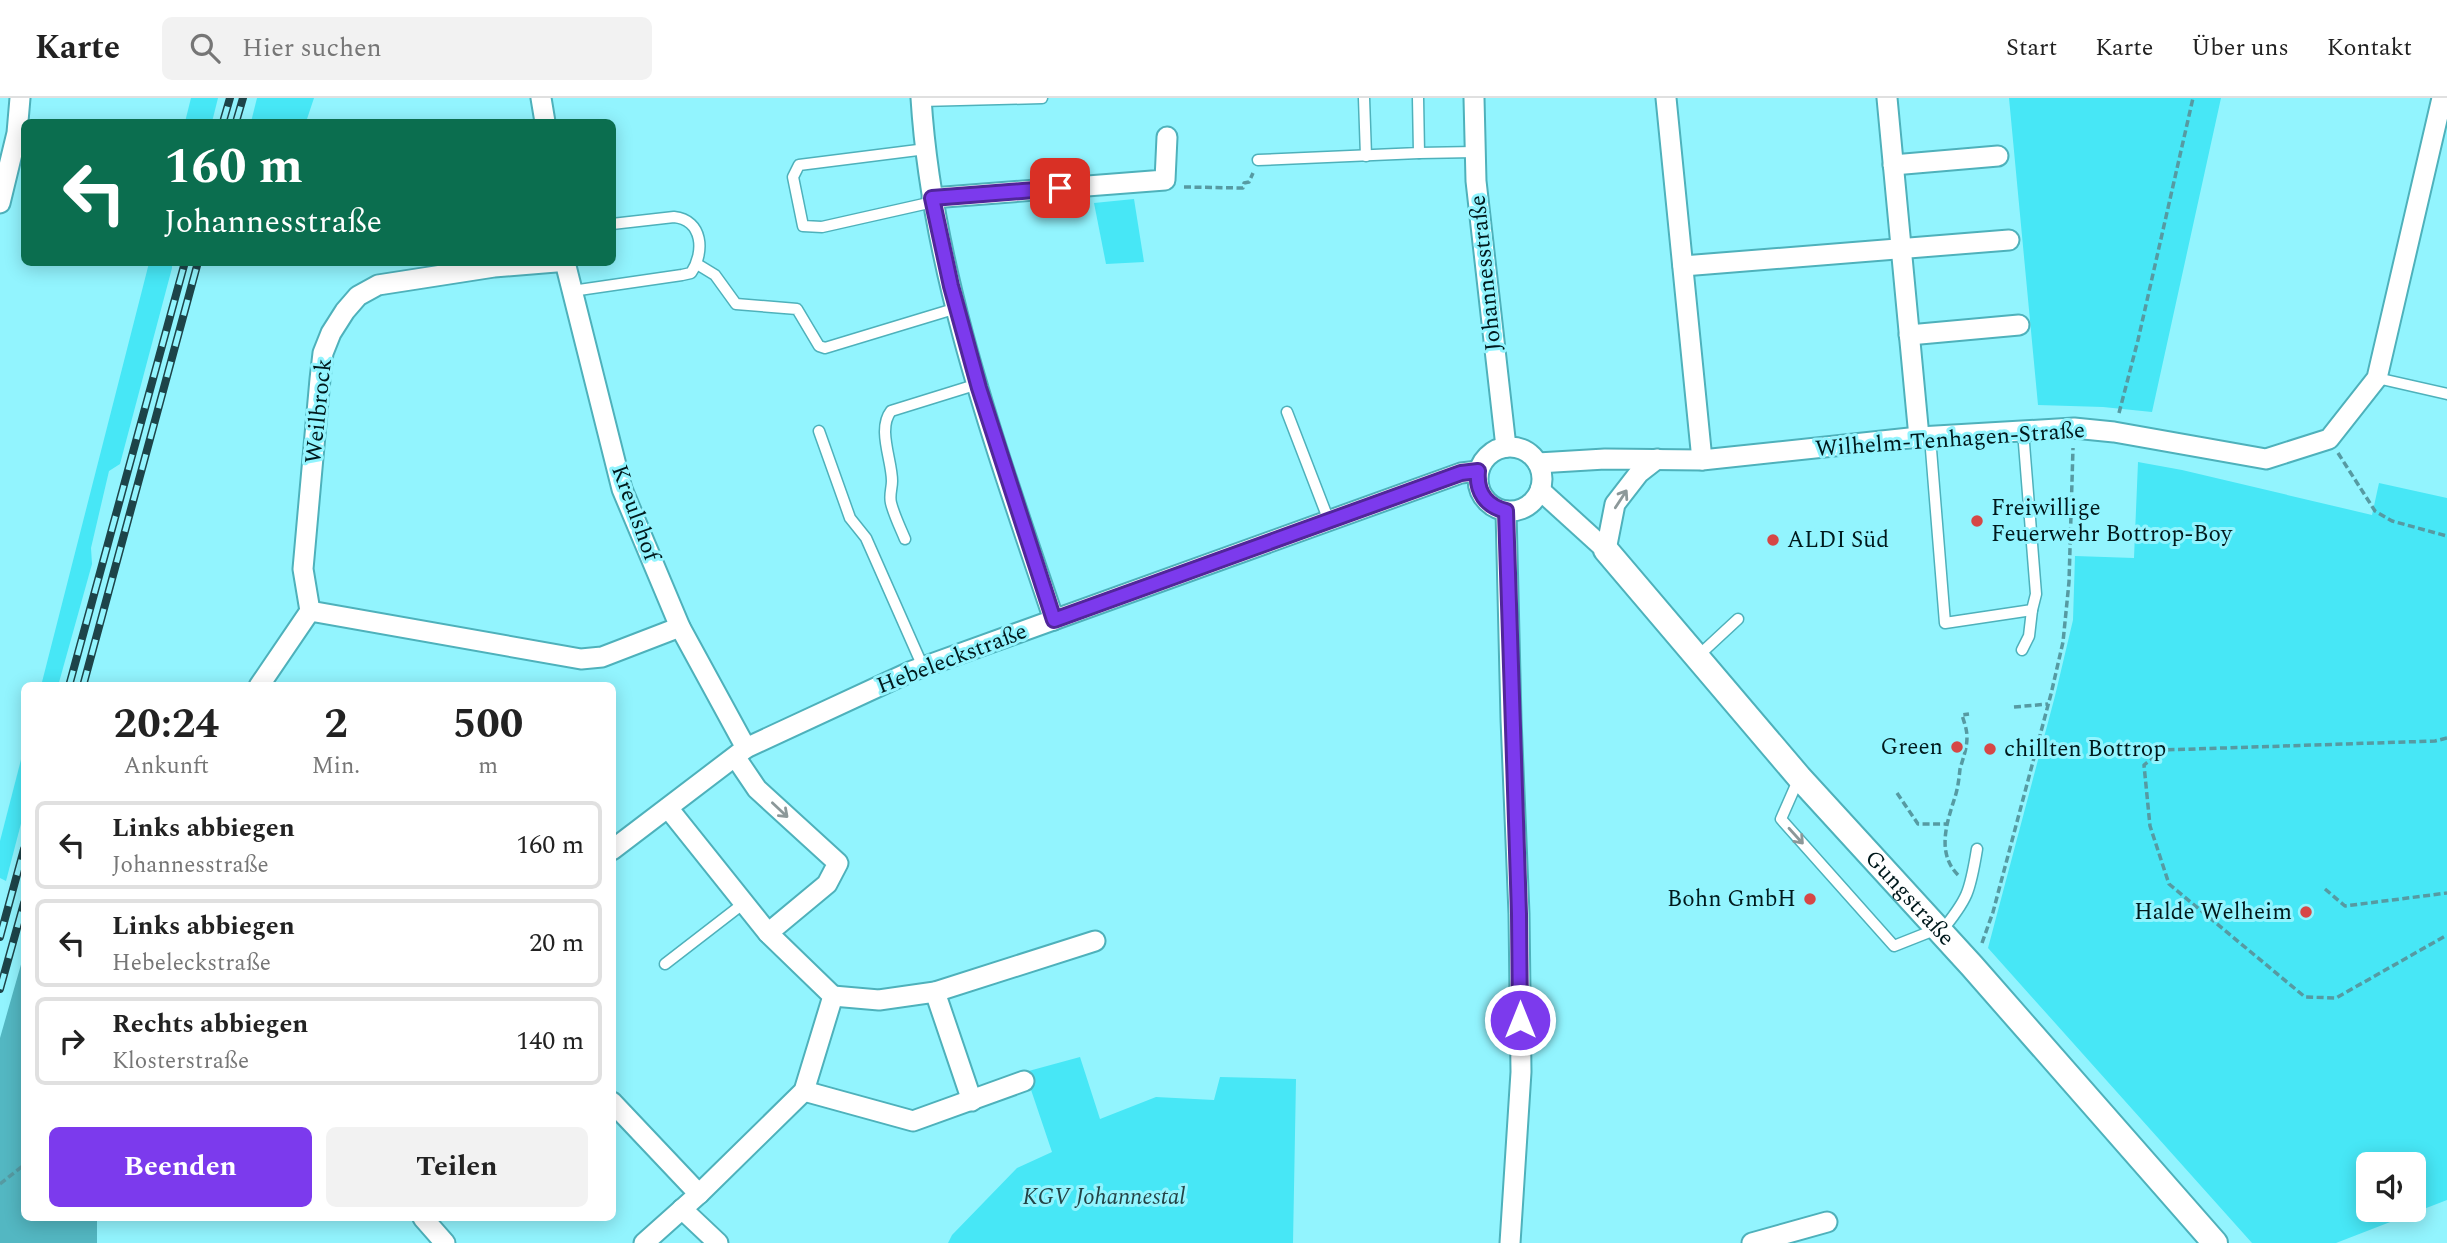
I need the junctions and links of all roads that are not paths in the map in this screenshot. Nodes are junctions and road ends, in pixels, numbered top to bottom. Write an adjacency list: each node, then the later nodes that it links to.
1 (20, 98): 21 (street)
2 (541, 98): 11 (street)
3 (1042, 98): 10 (lane)
4 (1364, 98): 16 (lane)
5 (1418, 98): 15 (lane)
6 (1474, 98): 14 (street, Johannesstraße)
7 (1667, 98): 28 (street)
8 (1886, 98): 19 (street)
9 (2442, 98): 33 (street)
10 (921, 99): 13 (street)
11 (544, 119)
12 (1167, 138): 20 (street)
13 (926, 149): 20 (street); 20 (lane)
14 (1475, 152): 15 (lane); 40 (street, Johannesstraße)
15 (1419, 153): 16 (lane)
16 (1366, 156): 18 (lane)
17 (1998, 156): 19 (street)
18 (1258, 160)
19 (1893, 165): 24 (street)
20 (932, 200): 30 (street)
21 (0, 203)
22 (616, 224): 25 (lane)
23 (2009, 240): 24 (street)
24 (1901, 248): 28 (street); 32 (street)
25 (697, 264): 29 (lane); 30 (lane)
26 (506, 266): 51 (street, Weilbrock)
27 (566, 266): 29 (street, Kreulshof)
28 (1683, 266): 42 (street)
29 (572, 291): 54 (street, Kreulshof)
30 (957, 308): 34 (street)
31 (2019, 325): 32 (street)
32 (1909, 335): 39 (street)
33 (2377, 378): 35 (lane); 38 (street, Wilhelm-Tenhagen-Straße)
34 (978, 384): 48 (lane); 53 (street)
35 (2447, 394)
36 (1287, 412): 47 (lane)
37 (820, 431): 57 (lane)
38 (2023, 431): 39 (street, Wilhelm-Tenhagen-Straße); 50 (lane)
39 (1925, 437): 42 (street, Wilhelm-Tenhagen-Straße); 50 (lane)
40 (1506, 447): 43 (street); 44 (street)
41 (1657, 459): 42 (street, Wilhelm-Tenhagen-Straße); 43 (street, Wilhelm-Tenhagen-Straße); 49 (street, one-way to 41)
42 (1702, 460)
43 (1538, 463): 45 (street)
44 (1478, 471): 46 (street); 47 (street, Hebeleckstraße)
45 (1540, 490): 46 (street); 49 (street, Gungstraße)
46 (1506, 511): 82 (street)
47 (1329, 521): 53 (street, Hebeleckstraße)
48 (905, 539)
49 (1606, 550): 56 (street, Gungstraße)
50 (2032, 610): 55 (lane)
51 (310, 611): 54 (street); 58 (street)
52 (1738, 619): 56 (lane)
53 (1054, 620): 57 (street, Hebeleckstraße)
54 (680, 627): 59 (street, Kreulshof)
55 (2022, 650)
56 (1696, 657): 60 (street, Gungstraße)
57 (923, 667): 59 (street, Hebeleckstraße)
58 (262, 682)
59 (741, 753): 61 (street, Hebeleckstraße); 66 (street, Kreulshof, one-way to 66)
60 (1799, 777): 65 (street, Gungstraße); 65 (lane, one-way to 65)
61 (668, 808): 62 (street, Hebeleckstraße); 64 (street)
62 (616, 847)
63 (1977, 849): 65 (lane)
64 (744, 902): 66 (street); 68 (lane)
65 (1938, 931): 84 (street, Gungstraße)
66 (768, 933): 70 (street)
67 (1095, 941): 69 (street)
68 (665, 964)
69 (935, 992): 70 (street); 73 (street)
70 (833, 996): 72 (street)
71 (1024, 1081): 73 (street)
72 (804, 1091): 73 (street); 75 (street)
73 (972, 1101)
74 (616, 1106): 75 (street)
75 (699, 1194): 76 (street)
76 (682, 1209): 80 (street); 81 (street)
77 (426, 1221): 79 (street)
78 (1827, 1222): 83 (street)
79 (445, 1243)
80 (644, 1243)
81 (718, 1243)
82 (1510, 1243)
83 (1752, 1243)
84 (2216, 1243)

